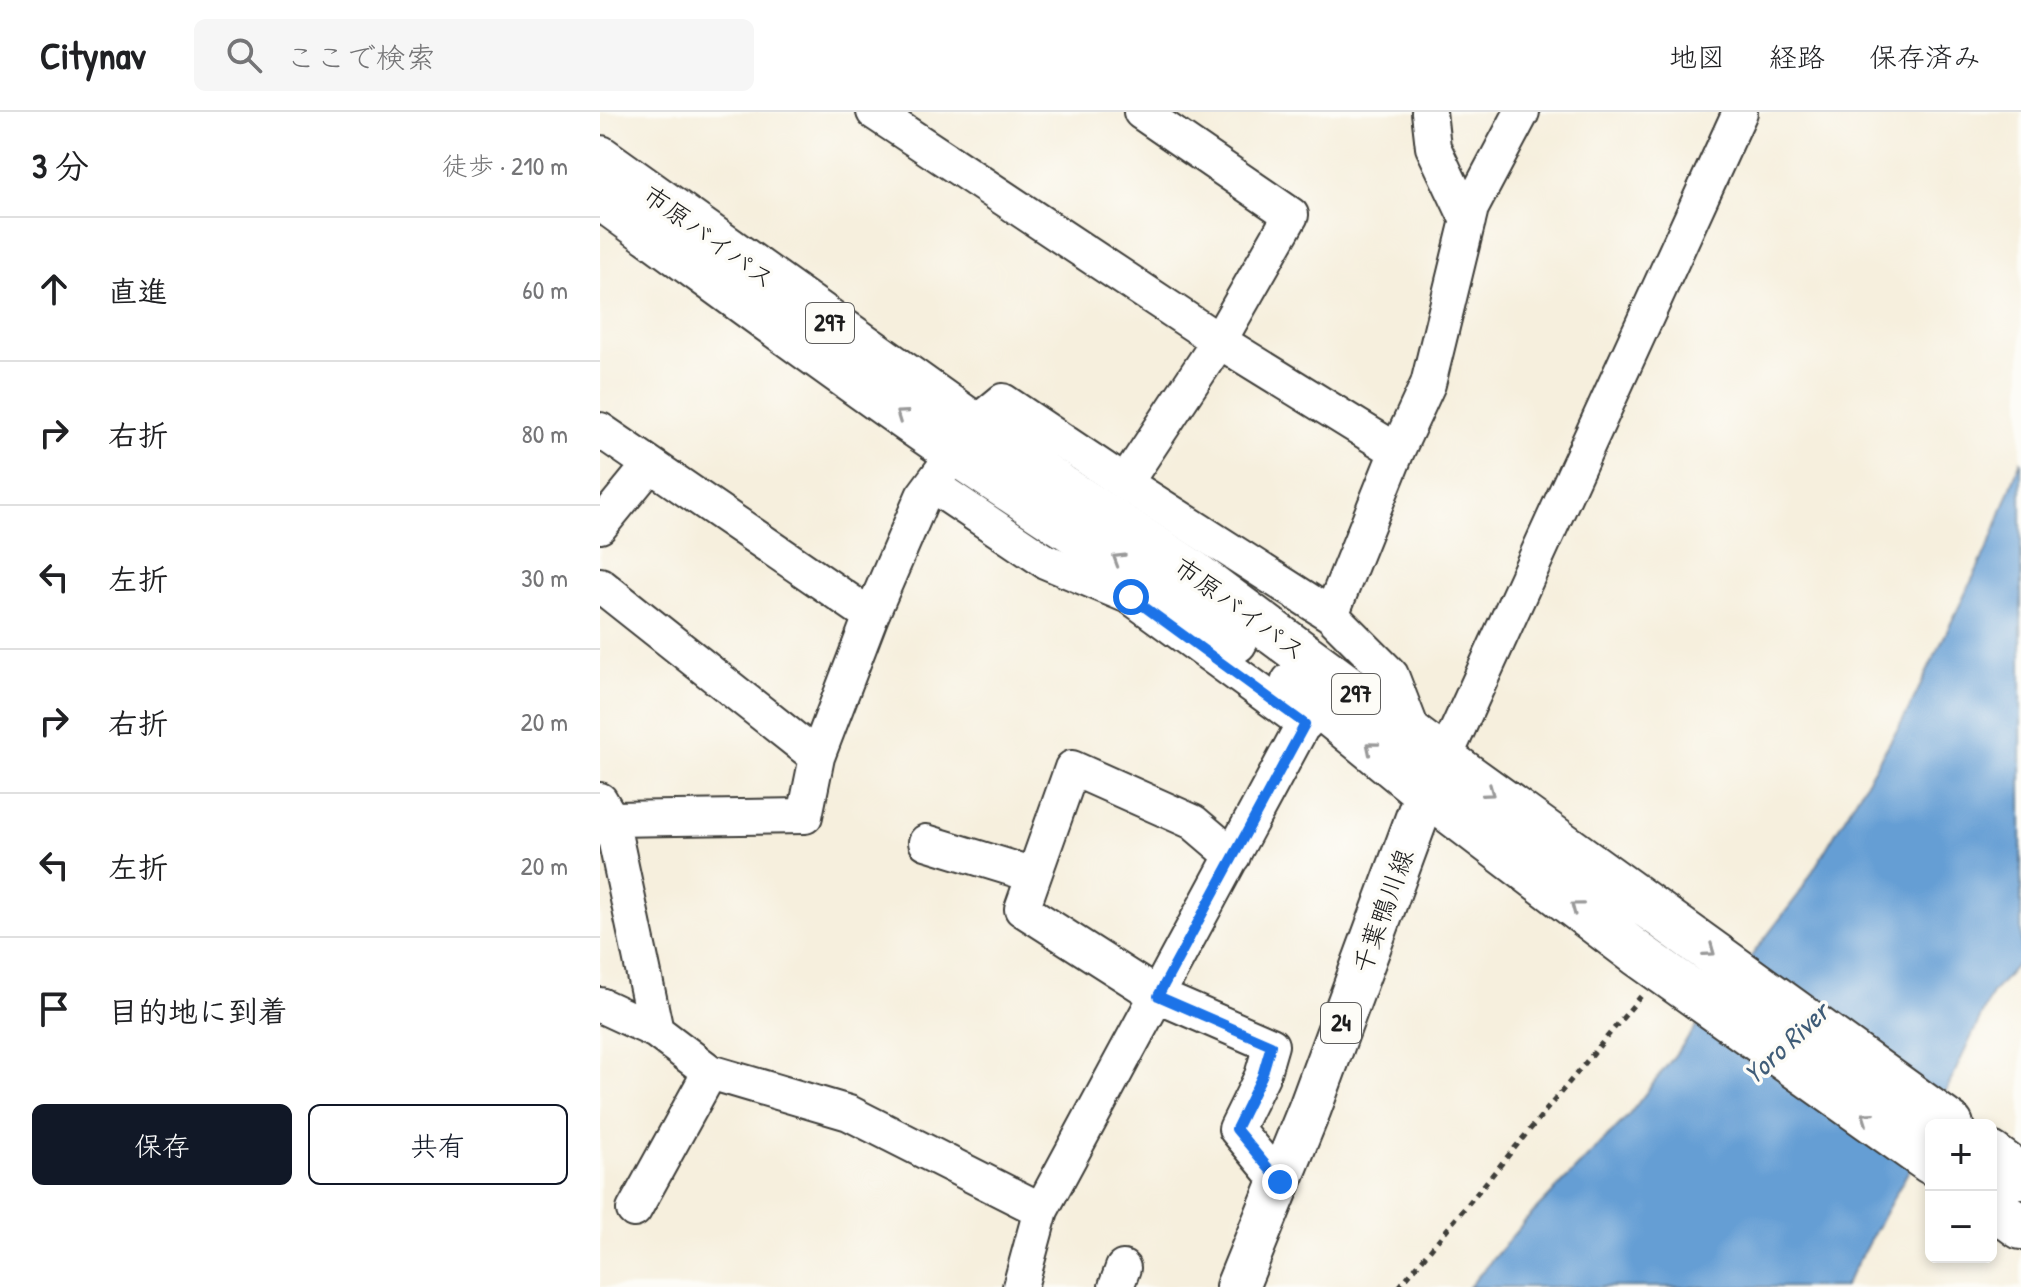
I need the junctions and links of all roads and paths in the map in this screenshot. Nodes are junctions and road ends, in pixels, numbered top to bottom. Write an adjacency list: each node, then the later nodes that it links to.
1 (1141, 112): 9 (street)
2 (1429, 112): 8 (street)
3 (1522, 112): 8 (street)
4 (1740, 112): 21 (street)
5 (890, 117): 9 (street)
6 (600, 158): 12 (highway, 市原バイパス / 297)
7 (600, 197): 12 (highway, 市原バイパス / 297, one-way to 7)
8 (1468, 221): 11 (street)
9 (1219, 341): 11 (street); 14 (street)
10 (600, 430): 13 (street)
11 (1397, 451): 17 (street)
12 (954, 454): 14 (street); 18 (street); 19 (street); 19 (highway, 市原バイパス / 297)
13 (649, 466): 15 (street); 18 (street)
14 (1125, 483): 17 (street)
15 (600, 526)
16 (600, 585): 20 (street)
17 (1331, 615): 21 (street)
18 (871, 616): 20 (street)
19 (1317, 700): 21 (highway, 市原バイパス / 297); 24 (street)
20 (817, 757): 22 (street)
21 (1428, 763): 26 (highway, 市原バイパス / 297, one-way to 21); 31 (highway, 市原バイパス / 297, one-way to 31); 35 (main road, 千葉鴨川線 / 24)
22 (605, 809): 29 (street)
23 (926, 842): 25 (street)
24 (1233, 856): 25 (street); 27 (street)
25 (1034, 875): 27 (street)
26 (1650, 962): 32 (highway, 市原バイパス / 297, one-way to 26); 42 (path)
27 (1158, 996): 35 (street); 38 (street)
28 (600, 1005): 29 (street)
29 (656, 1031): 30 (street)
30 (710, 1072): 37 (street); 38 (street)
31 (1943, 1119)
32 (1925, 1158)
33 (1997, 1158): 34 (highway)
34 (2021, 1176)
35 (1280, 1182): 41 (main road, 千葉鴨川線 / 24)
36 (1997, 1209): 39 (highway)
37 (634, 1210)
38 (1041, 1210): 40 (street)
39 (2021, 1227)
40 (1020, 1287)
41 (1237, 1287)
42 (1399, 1287)

